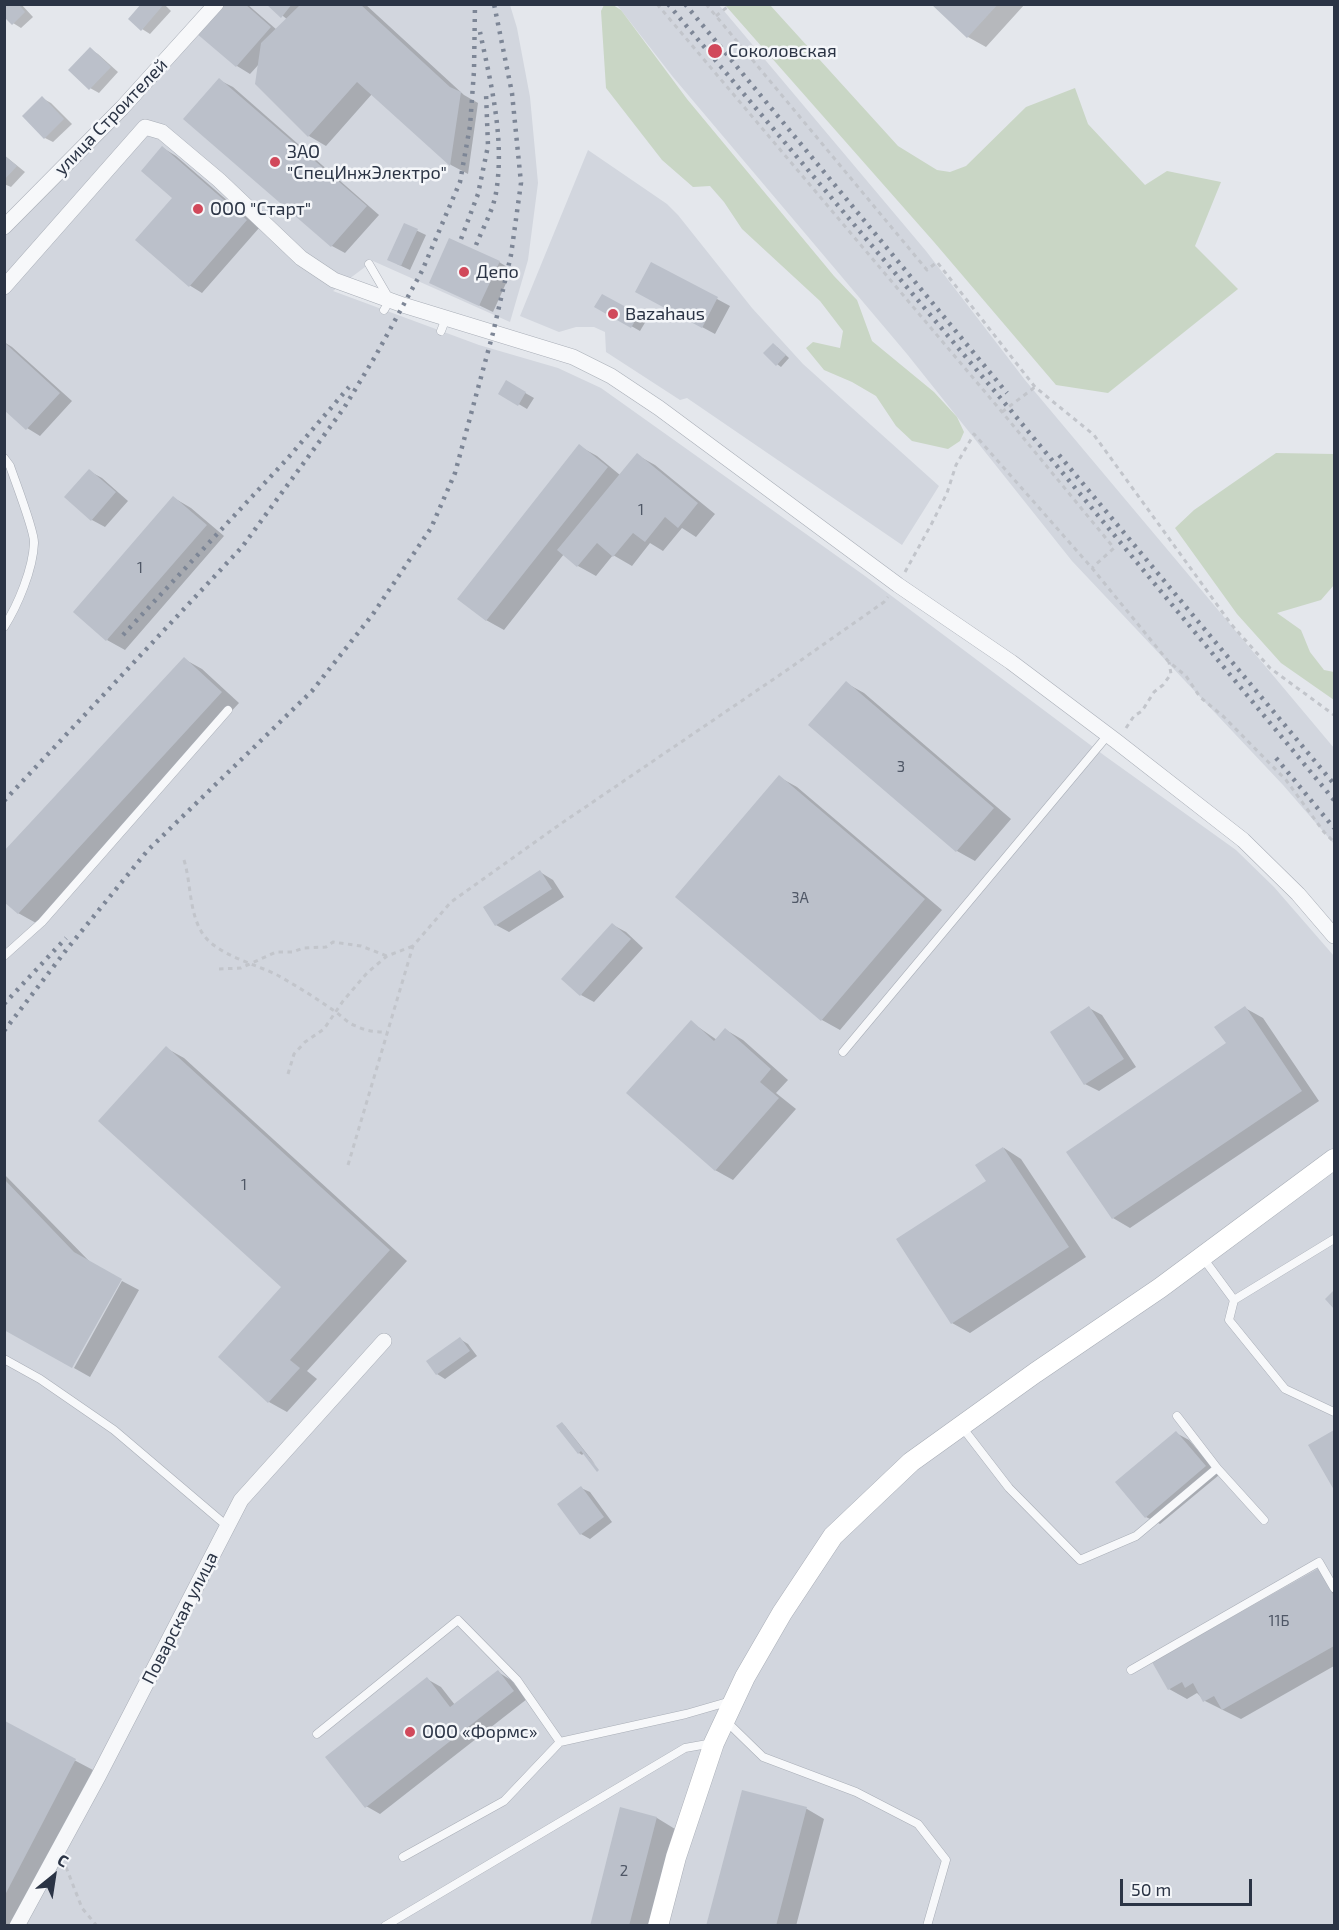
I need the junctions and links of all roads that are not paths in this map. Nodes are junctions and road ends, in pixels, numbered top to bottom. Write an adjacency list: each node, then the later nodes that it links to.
1 (216, 4): 2 (street, улица Строителей)
2 (4, 228)
3 (369, 264): 5 (lane)
4 (4, 287): 5 (street)
5 (392, 305): 9 (street)
6 (4, 458): 7 (lane)
7 (4, 627)
8 (228, 710): 11 (lane)
9 (1108, 735): 10 (street); 12 (lane)
10 (1335, 936)
11 (4, 956)
12 (843, 1052)
13 (1335, 1159): 15 (street)
14 (1335, 1239): 16 (lane)
15 (1202, 1257): 16 (lane); 21 (street)
16 (1234, 1300): 19 (lane)
17 (384, 1341): 24 (street, Поварская улица)
18 (4, 1359): 24 (lane)
19 (1335, 1412)
20 (1177, 1416): 22 (lane)
21 (961, 1426): 22 (lane); 27 (street)
22 (1218, 1468): 23 (lane)
23 (1264, 1520)
24 (227, 1526): 33 (street, Поварская улица)
25 (1335, 1588): 26 (lane)
26 (1131, 1670)
27 (734, 1701): 28 (street); 30 (lane)
28 (724, 1720): 31 (street); 36 (lane)
29 (317, 1734): 30 (lane)
30 (560, 1742): 32 (lane)
31 (714, 1743): 34 (lane); 35 (street)
32 (403, 1857)
33 (17, 1926)
34 (385, 1926)
35 (658, 1926)
36 (927, 1926)

